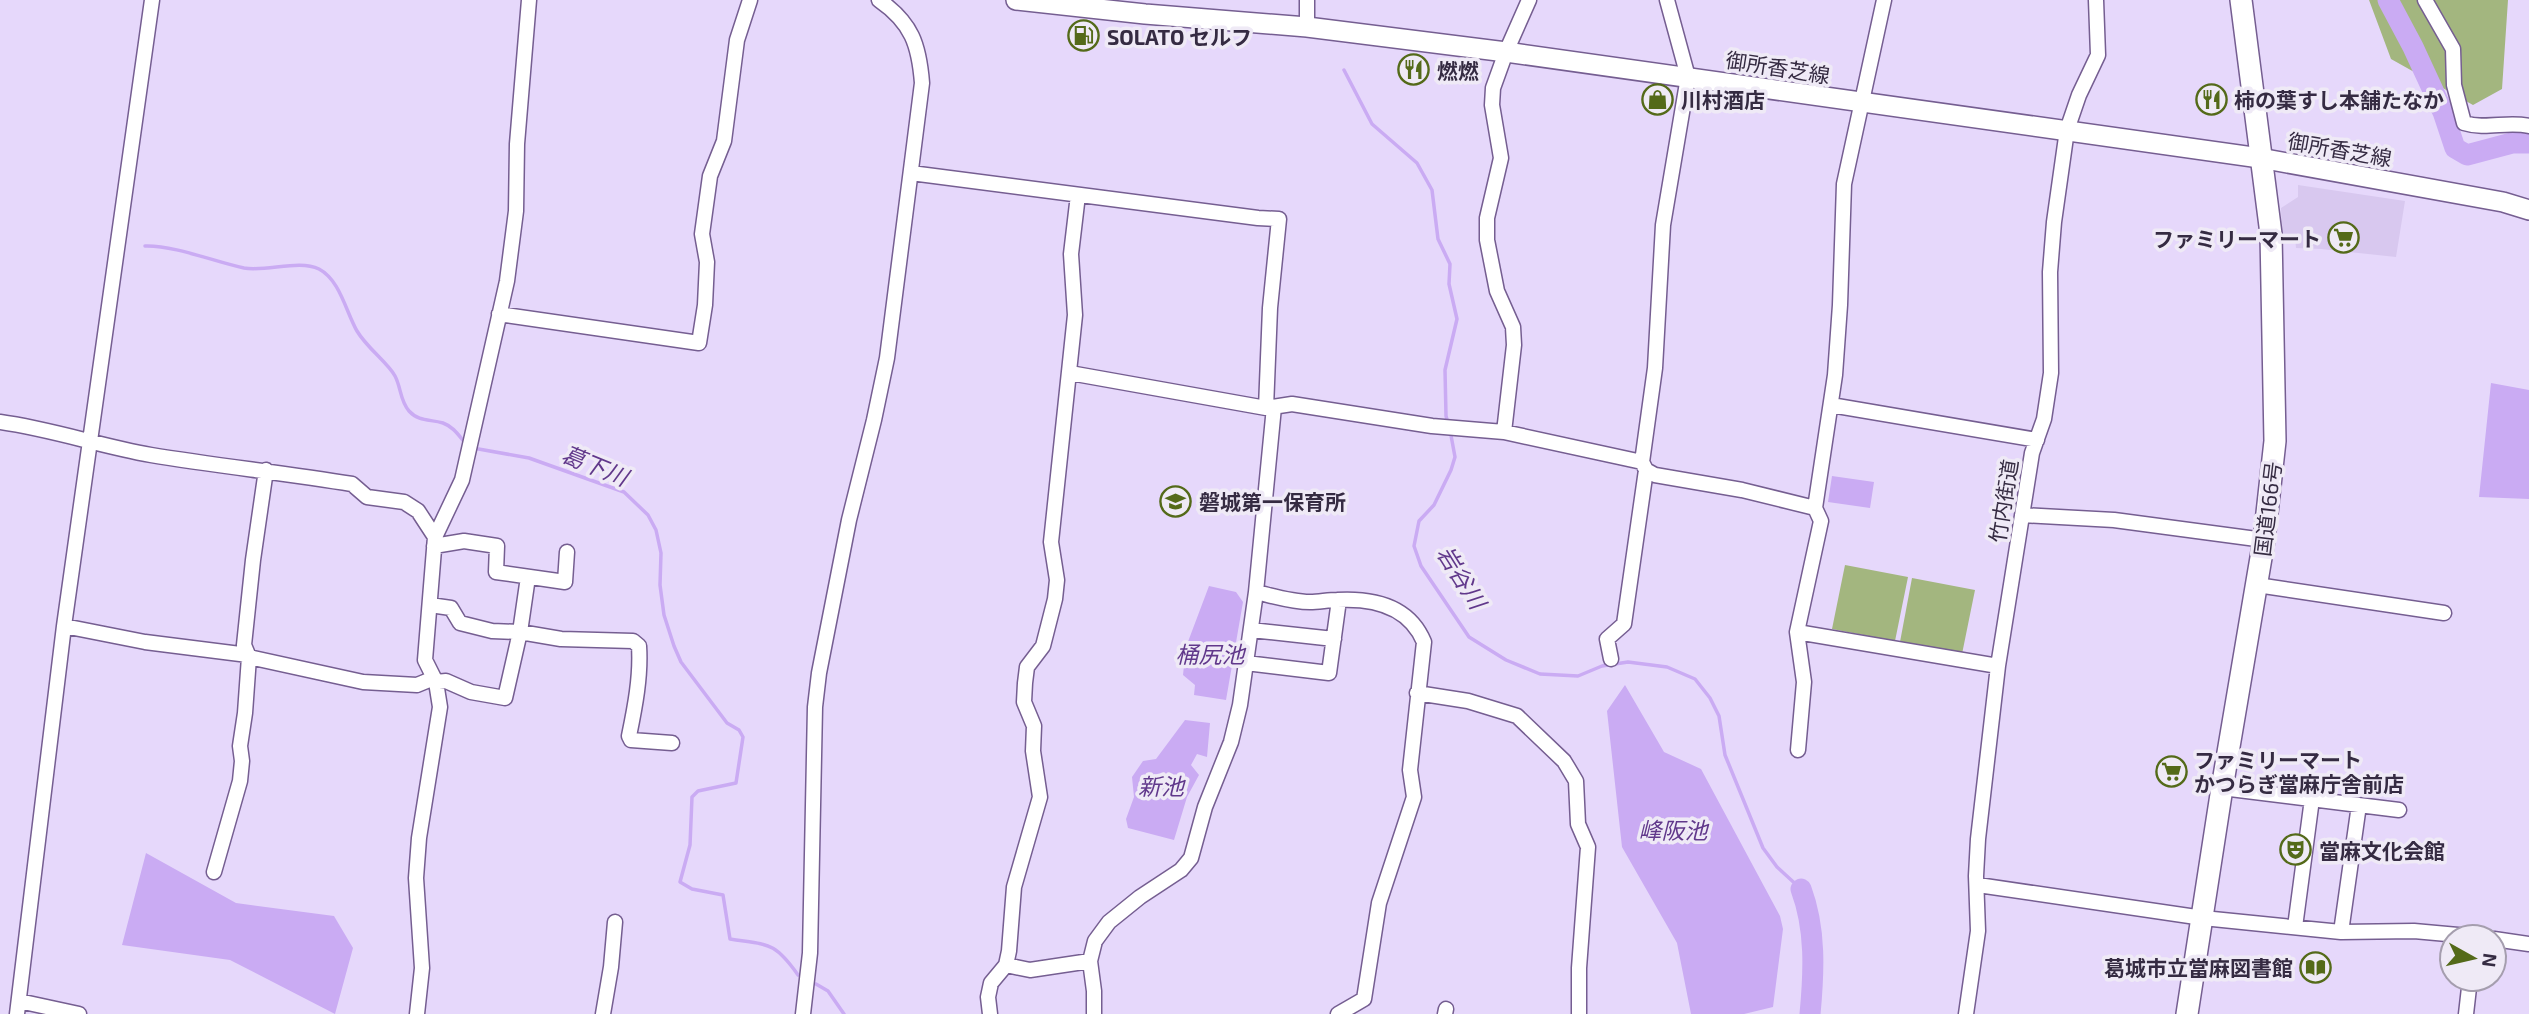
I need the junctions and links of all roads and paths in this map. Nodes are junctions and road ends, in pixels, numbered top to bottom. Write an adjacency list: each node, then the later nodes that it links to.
1 (152, 0): 31 (street)
2 (529, 0): 24 (street)
3 (750, 0): 24 (street)
4 (879, 0): 21 (street)
5 (1016, 0): 13 (main road, 御所香芝線)
6 (1307, 0): 14 (street)
7 (1530, 0): 15 (street)
8 (1667, 0): 16 (street)
9 (1884, 0): 17 (street)
10 (2096, 0): 19 (street, 竹内街道)
11 (2241, 0): 20 (highway, 国道166号)
12 (2426, 0): 18 (street)
13 (1047, 2): 14 (main road, 御所香芝線)
14 (1307, 27): 15 (main road, 御所香芝線)
15 (1506, 52): 16 (main road, 御所香芝線); 29 (street)
16 (1688, 77): 17 (main road, 御所香芝線); 32 (street)
17 (1862, 103): 19 (main road, 御所香芝線); 26 (street)
18 (2529, 126)
19 (2067, 130): 20 (main road, 御所香芝線); 30 (street, 竹内街道)
20 (2260, 158): 23 (main road, 御所香芝線); 36 (highway, 国道166号)
21 (911, 173): 22 (street); 79 (street)
22 (1078, 195): 25 (street); 27 (street)
23 (2529, 210)
24 (499, 314): 37 (street)
25 (1070, 373): 27 (street); 72 (street)
26 (1831, 405): 30 (street); 34 (street)
27 (1270, 407): 29 (street); 41 (street)
28 (0, 422): 31 (street)
29 (1504, 432): 32 (street)
30 (2037, 440): 35 (street, 竹内街道)
31 (90, 441): 33 (street); 45 (street)
32 (1644, 466): 34 (street); 51 (street)
33 (266, 470): 37 (street); 50 (street)
34 (1815, 508): 48 (street)
35 (2022, 515): 36 (street); 53 (street, 竹内街道)
36 (2264, 540): 40 (highway, 国道166号)
37 (435, 541): 39 (street); 43 (street)
38 (567, 552): 39 (street)
39 (528, 577): 47 (street)
40 (2257, 585): 44 (street); 58 (highway, 国道166号)
41 (1256, 592): 42 (street); 46 (street)
42 (1339, 600): 49 (street); 55 (street)
43 (429, 605): 47 (street); 54 (street)
44 (2444, 613)
45 (64, 626): 50 (street); 74 (street)
46 (1251, 630): 49 (street); 52 (street)
47 (520, 632): 54 (street); 56 (street)
48 (1797, 632): 53 (street); 57 (street)
49 (1334, 639): 52 (street)
50 (248, 656): 54 (street); 62 (street)
51 (1611, 659)
52 (1246, 663): 71 (street)
53 (1998, 666): 63 (street, 竹内街道)
54 (435, 680): 77 (street)
55 (1417, 693): 75 (street); 83 (street)
56 (672, 743)
57 (1798, 750)
58 (2222, 788): 59 (street); 64 (highway, 国道166号)
59 (2312, 799): 60 (street); 66 (street)
60 (2359, 805): 61 (street); 67 (street)
61 (2399, 810)
62 (214, 872)
63 (1978, 885): 64 (street); 84 (street, 竹内街道)
64 (2203, 918): 66 (street); 85 (highway, 国道166号)
65 (615, 922): 78 (street)
66 (2294, 927): 67 (street)
67 (2341, 932): 68 (street)
68 (2438, 933)
69 (2508, 941): 70 (street)
70 (2529, 944)
71 (1090, 961): 72 (street); 81 (street)
72 (1006, 965): 80 (street)
73 (2468, 993): 86 (street)
74 (18, 1007): 76 (street)
75 (1360, 1009): 82 (street)
76 (79, 1014)
77 (416, 1014)
78 (603, 1014)
79 (803, 1014)
80 (990, 1014)
81 (1094, 1014)
82 (1338, 1014)
83 (1579, 1014)
84 (1966, 1014)
85 (2187, 1014)
86 (2466, 1014)

